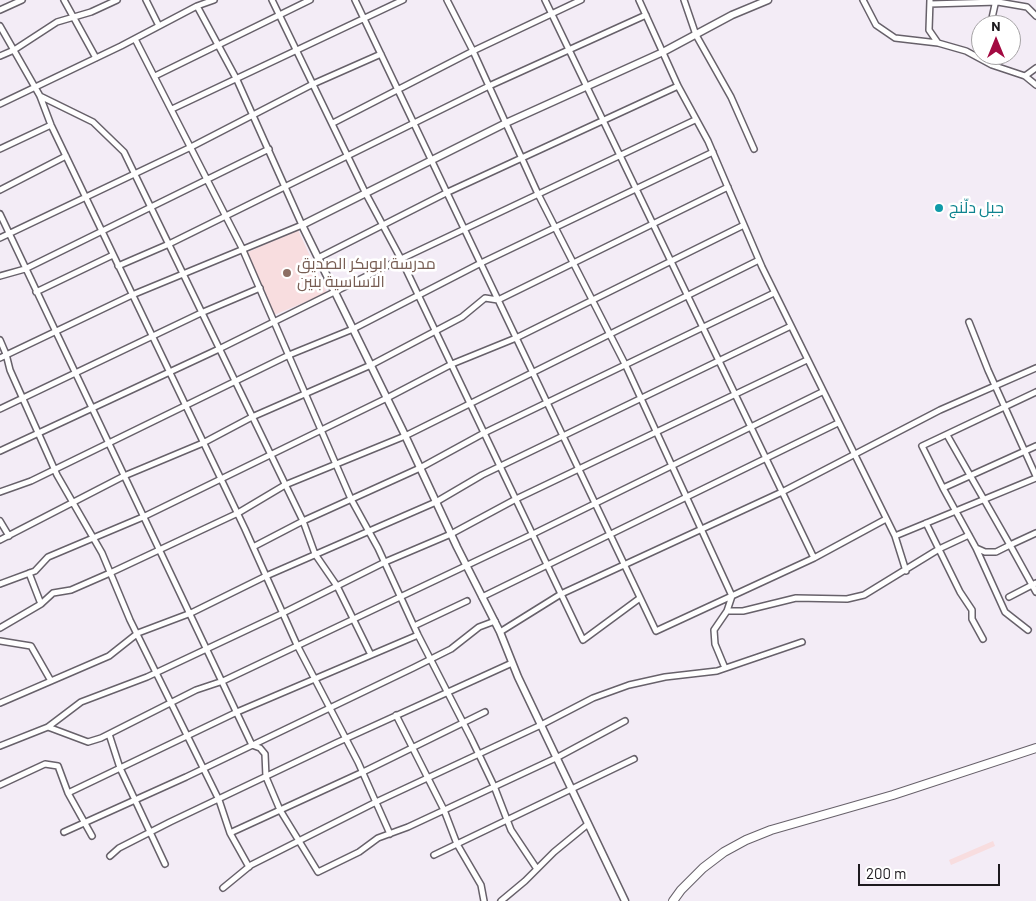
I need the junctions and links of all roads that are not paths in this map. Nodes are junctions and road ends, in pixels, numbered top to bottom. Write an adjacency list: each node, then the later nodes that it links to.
1 (22, 0): 20 (street)
2 (64, 0): 26 (street)
3 (117, 0): 26 (street)
4 (146, 0): 29 (street)
5 (214, 0): 19 (street)
6 (272, 0): 22 (street)
7 (310, 0): 22 (street)
8 (355, 0): 27 (street)
9 (403, 0): 27 (street)
10 (447, 0): 37 (street)
11 (545, 0): 21 (street)
12 (581, 0): 21 (street)
13 (639, 0): 23 (street)
14 (684, 0): 30 (street)
15 (768, 0): 30 (street)
16 (863, 0): 32 (street)
17 (996, 1): 18 (street); 24 (street); 25 (street)
18 (930, 2): 32 (street)
19 (197, 6): 29 (street); 33 (street)
20 (0, 10)
21 (552, 13): 34 (street); 37 (street)
22 (280, 15): 33 (street); 36 (street)
23 (646, 15): 34 (street); 38 (street)
24 (994, 15)
25 (1036, 16)
26 (72, 18): 35 (street); 41 (street)
27 (364, 18): 36 (street); 39 (street)
28 (0, 26): 35 (street)
29 (159, 26): 31 (street)
30 (696, 35): 38 (street); 67 (street)
31 (135, 39): 41 (street); 44 (street)
32 (938, 43): 42 (street)
33 (218, 45): 44 (street); 46 (street)
34 (568, 49): 49 (street); 50 (street)
35 (14, 50): 40 (street); 52 (street)
36 (297, 50): 46 (street); 47 (street)
37 (473, 51): 49 (street); 53 (street)
38 (663, 52): 50 (street); 51 (street)
39 (381, 54): 47 (street); 53 (street)
40 (0, 56)
41 (96, 58): 52 (street)
42 (996, 66): 45 (street)
43 (1036, 68): 45 (street)
44 (155, 76): 56 (street)
45 (1025, 76): 48 (street)
46 (237, 80): 56 (street); 57 (street)
47 (314, 84): 57 (street); 60 (street)
48 (1036, 85)
49 (489, 86): 61 (street); 62 (street)
50 (585, 86): 58 (street); 61 (street)
51 (678, 86): 58 (street); 59 (street)
52 (35, 88): 54 (street); 55 (street)
53 (398, 90): 60 (street); 62 (street)
54 (40, 96): 63 (street); 74 (street)
55 (0, 104)
56 (172, 109): 64 (street)
57 (254, 116): 64 (street); 65 (street)
58 (602, 120): 69 (street); 72 (street)
59 (695, 120): 68 (street); 69 (street)
60 (333, 123): 71 (street)
61 (506, 123): 72 (street); 73 (street)
62 (415, 124): 71 (street); 73 (street)
63 (51, 125): 66 (street); 70 (street)
64 (190, 147): 74 (street); 75 (street)
65 (269, 148): 75 (street); 76 (street)
66 (0, 149)
67 (754, 149)
68 (712, 152): 77 (street); 78 (street)
69 (618, 155): 78 (street); 82 (street)
70 (66, 156): 79 (street); 83 (street)
71 (349, 156): 76 (street); 80 (street)
72 (522, 157): 81 (street); 82 (street)
73 (432, 159): 80 (street); 81 (street)
74 (135, 173): 83 (street); 84 (street)
75 (205, 178): 84 (street); 86 (street)
76 (285, 185): 86 (street); 87 (street)
77 (728, 187): 89 (street); 90 (street)
78 (635, 188): 89 (street); 91 (street)
79 (0, 190)
80 (366, 192): 87 (street); 88 (street)
81 (448, 192): 88 (street); 92 (street)
82 (538, 194): 91 (street); 92 (street)
83 (85, 196): 93 (street); 94 (street)
84 (152, 206): 93 (street); 96 (street)
85 (0, 214): 94 (street)
86 (225, 215): 96 (street); 97 (street)
87 (302, 225): 97 (street); 99 (street)
88 (384, 225): 99 (street); 100 (street)
89 (652, 225): 102 (street); 104 (street)
90 (744, 225): 101 (street); 102 (street)
91 (556, 226): 103 (street); 104 (street)
92 (465, 229): 100 (street); 103 (street)
93 (102, 231): 98 (street); 106 (street)
94 (9, 234): 95 (street); 106 (street)
95 (0, 238)
96 (169, 244): 105 (street); 107 (street)
97 (242, 248): 107 (street); 109 (street)
98 (113, 255): 105 (street); 110 (street)
99 (318, 258): 112 (street)
100 (401, 259): 112 (street); 114 (street)
101 (759, 260): 111 (street); 115 (street)
102 (670, 262): 115 (street); 117 (street)
103 (481, 263): 114 (street); 116 (street)
104 (573, 264): 116 (street); 117 (street)
105 (118, 266): 113 (street)
106 (26, 269): 108 (street); 110 (street)
107 (182, 273): 113 (street); 118 (street)
108 (0, 276)
109 (260, 288): 118 (street); 119 (street)
110 (36, 292): 125 (street)
111 (774, 292): 121 (street); 122 (street)
112 (335, 293): 119 (street); 123 (street)
113 (132, 294): 125 (street); 127 (street)
114 (419, 295): 123 (street); 124 (street)
115 (687, 296): 122 (street); 126 (street)
116 (498, 300): 124 (street); 128 (street)
117 (592, 300): 126 (street); 128 (street)
118 (202, 313): 127 (street); 130 (street)
119 (274, 321): 130 (street); 132 (street)
120 (969, 322): 144 (street)
121 (790, 326): 134 (street); 135 (street)
122 (702, 328): 135 (street); 138 (street)
123 (353, 329): 132 (street); 137 (street)
124 (435, 330): 136 (street); 137 (street)
125 (55, 331): 131 (street); 140 (street)
126 (610, 334): 138 (street); 142 (street)
127 (152, 336): 140 (street); 141 (street)
128 (516, 338): 136 (street); 142 (street)
129 (0, 340): 131 (street)
130 (219, 349): 141 (street); 143 (street)
131 (6, 354): 133 (street); 149 (street)
132 (289, 355): 143 (street); 148 (street)
133 (0, 358)
134 (807, 360): 145 (street); 147 (street)
135 (719, 362): 147 (street); 151 (street)
136 (452, 364): 150 (street); 152 (street)
137 (371, 365): 148 (street); 150 (street)
138 (626, 366): 151 (street); 153 (street)
139 (1036, 368): 144 (street)
140 (74, 372): 149 (street); 156 (street)
141 (169, 372): 154 (street); 156 (street)
142 (532, 372): 152 (street); 153 (street)
143 (235, 381): 154 (street); 158 (street)
144 (995, 386): 155 (street); 174 (street)
145 (822, 392): 159 (street); 160 (street)
146 (1036, 392): 155 (street)
147 (734, 394): 160 (street); 164 (street)
148 (306, 395): 158 (street); 161 (street)
149 (24, 398): 157 (street); 162 (street)
150 (387, 398): 161 (street); 166 (street)
151 (641, 399): 164 (street); 167 (street)
152 (470, 403): 163 (street); 166 (street)
153 (548, 404): 163 (street); 167 (street)
154 (186, 407): 168 (street); 169 (street)
155 (1005, 407): 165 (street); 172 (street)
156 (92, 408): 162 (street); 168 (street)
157 (0, 409)
158 (252, 417): 169 (street); 173 (street)
159 (838, 423): 174 (street); 175 (street)
160 (750, 427): 175 (street); 177 (street)
161 (321, 429): 173 (street); 176 (street)
162 (39, 432): 171 (street); 179 (street)
163 (484, 432): 178 (street); 180 (street)
164 (656, 432): 177 (street); 181 (street)
165 (947, 434): 182 (street); 187 (street)
166 (405, 436): 176 (street); 180 (street)
167 (563, 436): 178 (street); 181 (street)
168 (108, 443): 179 (street); 183 (street)
169 (204, 443): 183 (street); 185 (street)
170 (1036, 446): 172 (street)
171 (0, 451)
172 (1025, 451): 182 (street); 184 (street)
173 (270, 455): 185 (street); 186 (street)
174 (854, 456): 189 (street); 200 (street)
175 (766, 458): 189 (street); 190 (street)
176 (337, 464): 186 (street); 191 (street)
177 (671, 465): 190 (street); 195 (street)
178 (500, 466): 192 (street); 194 (street)
179 (54, 468): 188 (street); 196 (street)
180 (420, 468): 191 (street); 194 (street)
181 (579, 470): 192 (street); 195 (street)
182 (971, 475): 187 (street); 193 (street)
183 (124, 476): 196 (street); 199 (street)
184 (1036, 477): 193 (street)
185 (220, 478): 198 (street); 199 (street)
186 (285, 485): 198 (street); 202 (street)
187 (943, 488): 197 (street)
188 (0, 492)
189 (782, 492): 205 (street); 221 (street)
190 (686, 498): 205 (street); 209 (street)
191 (351, 499): 202 (street); 204 (street)
192 (516, 499): 207 (street); 208 (street)
193 (985, 499): 197 (street); 215 (street)
194 (436, 502): 204 (street); 207 (street)
195 (595, 502): 208 (street); 209 (street)
196 (73, 503): 211 (street); 213 (street)
197 (956, 511): 203 (street); 210 (street)
198 (238, 513): 216 (street); 218 (street)
199 (143, 517): 213 (street); 218 (street)
200 (886, 519): 212 (street); 221 (street)
201 (0, 520): 211 (street)
202 (303, 521): 216 (street); 220 (street)
203 (926, 523): 212 (street); 219 (street)
204 (369, 530): 220 (street); 222 (street)
205 (701, 530): 225 (street); 236 (street)
206 (1036, 533): 215 (street)
207 (451, 534): 222 (street); 224 (street)
208 (532, 534): 223 (street); 224 (street)
209 (610, 535): 223 (street); 225 (street)
210 (969, 535): 217 (street); 219 (street)
211 (9, 536): 214 (street)
212 (894, 536): 226 (street)
213 (94, 538): 227 (street); 228 (street)
214 (0, 540)
215 (1010, 544): 217 (street); 231 (street)
216 (253, 547): 229 (street)
217 (976, 548): 249 (street)
218 (159, 549): 228 (street); 243 (street)
219 (939, 549): 226 (street); 253 (street)
220 (315, 554): 229 (street); 232 (street)
221 (814, 558): 236 (street)
222 (385, 562): 232 (street); 235 (street)
223 (547, 564): 234 (street); 237 (street)
224 (466, 565): 235 (street); 237 (street)
225 (625, 566): 234 (street); 239 (street)
226 (906, 570): 242 (street)
227 (29, 573): 230 (street); 241 (street)
228 (110, 573): 241 (street); 251 (street)
229 (266, 576): 243 (street); 244 (street)
230 (0, 584)
231 (1034, 584): 233 (street); 238 (street)
232 (337, 586): 244 (street); 245 (street)
233 (1036, 592)
234 (562, 594): 239 (street); 250 (street)
235 (400, 595): 245 (street); 247 (street)
236 (732, 596): 239 (street); 242 (street)
237 (482, 597): 246 (street)
238 (1009, 597)
239 (640, 598)
240 (467, 601): 247 (street)
241 (40, 604): 248 (street)
242 (727, 611): 261 (street)
243 (191, 613): 251 (street); 257 (street)
244 (283, 613): 256 (street); 257 (street)
245 (353, 618): 256 (street); 258 (street)
246 (495, 622): 250 (street); 259 (street)
247 (414, 626): 252 (street)
248 (0, 628)
249 (1028, 630)
250 (500, 632): 260 (street)
251 (138, 633): 262 (street); 264 (street)
252 (418, 635): 258 (street); 259 (street)
253 (983, 639)
254 (0, 642): 264 (street)
255 (802, 642): 261 (street)
256 (297, 645): 263 (street); 265 (street)
257 (208, 648): 262 (street); 265 (street)
258 (371, 655): 263 (street)
259 (430, 659): 266 (street); 269 (street)
260 (512, 663): 266 (street); 275 (street)
261 (725, 668): 275 (street)
262 (156, 672): 268 (street); 276 (street)
263 (315, 679): 269 (street); 270 (street)
264 (50, 681): 267 (street)
265 (223, 681): 268 (street); 270 (street)
266 (447, 691): 272 (street); 274 (street)
267 (0, 703)
268 (170, 704): 277 (street); 278 (street)
269 (329, 708): 279 (street); 280 (street)
270 (237, 712): 278 (street); 280 (street)
271 (485, 712): 274 (street)
272 (396, 715): 279 (street); 282 (street)
273 (626, 721): 285 (street)
274 (462, 723): 282 (street); 284 (street)
275 (542, 725): 284 (street); 285 (street)
276 (48, 727): 277 (street); 281 (street)
277 (109, 734): 287 (street)
278 (187, 736): 287 (street); 288 (street)
279 (344, 739): 289 (street); 290 (street)
280 (252, 745): 288 (street); 290 (street)
281 (0, 746)
282 (412, 748): 289 (street); 291 (street)
283 (1036, 748): 320 (main road)
284 (478, 755): 291 (street); 293 (street)
285 (558, 757): 293 (street); 294 (street)
286 (634, 759): 294 (street)
287 (120, 768): 295 (street); 296 (street)
288 (202, 769): 296 (street); 297 (street)
289 (363, 772): 298 (street); 299 (street)
290 (266, 777): 297 (street); 299 (street)
291 (427, 779): 298 (street); 300 (street)
292 (0, 785): 295 (street)
293 (494, 786): 300 (street); 301 (street)
294 (572, 791): 301 (street); 303 (street)
295 (68, 793): 302 (street)
296 (136, 799): 302 (street); 305 (street)
297 (219, 800): 305 (street); 306 (street)
298 (376, 802): 307 (street); 309 (street)
299 (280, 810): 306 (street); 309 (street)
300 (444, 810): 307 (street); 310 (street)
301 (506, 820): 310 (street); 315 (street)
302 (86, 822): 304 (street); 308 (street)
303 (588, 824): 315 (street); 319 (street)
304 (64, 832)
305 (151, 832): 311 (street); 313 (street)
306 (230, 833): 314 (street)
307 (390, 834): 309 (street)
308 (92, 836)
309 (299, 841): 314 (street)
310 (457, 844): 312 (street); 317 (street)
311 (110, 856)
312 (434, 856)
313 (165, 864)
314 (249, 867): 316 (street)
315 (537, 869): 318 (street)
316 (223, 888)
317 (484, 901)
318 (502, 901)
319 (626, 901)
320 (673, 901)

